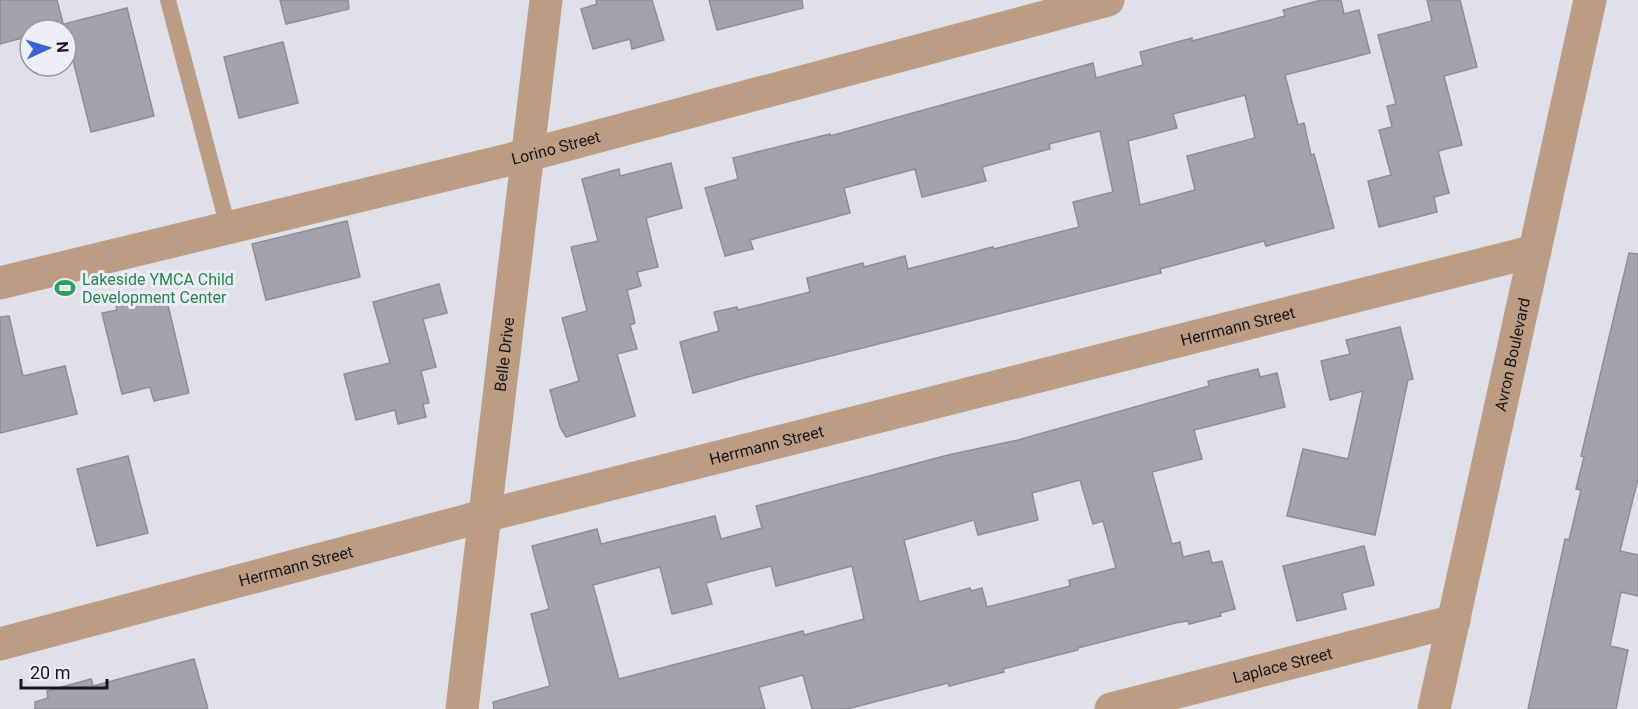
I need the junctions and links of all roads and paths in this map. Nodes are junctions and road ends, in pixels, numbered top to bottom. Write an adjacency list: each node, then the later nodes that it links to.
1 (168, 0): 6 (lane)
2 (546, 0): 5 (street, Belle Drive)
3 (1108, 0): 5 (street, Lorino Street)
4 (1590, 0): 7 (street, Avron Boulevard)
5 (528, 155): 6 (street, Lorino Street); 9 (street, Belle Drive)
6 (228, 227): 8 (street, Lorino Street)
7 (1535, 251): 9 (street, Herrmann Street); 10 (street, Avron Boulevard)
8 (0, 283)
9 (484, 516): 11 (street, Herrmann Street); 12 (street, Belle Drive)
10 (1454, 621): 13 (street, Laplace Street); 14 (street, Avron Boulevard)
11 (0, 644)
12 (462, 709)
13 (1111, 709)
14 (1434, 709)

